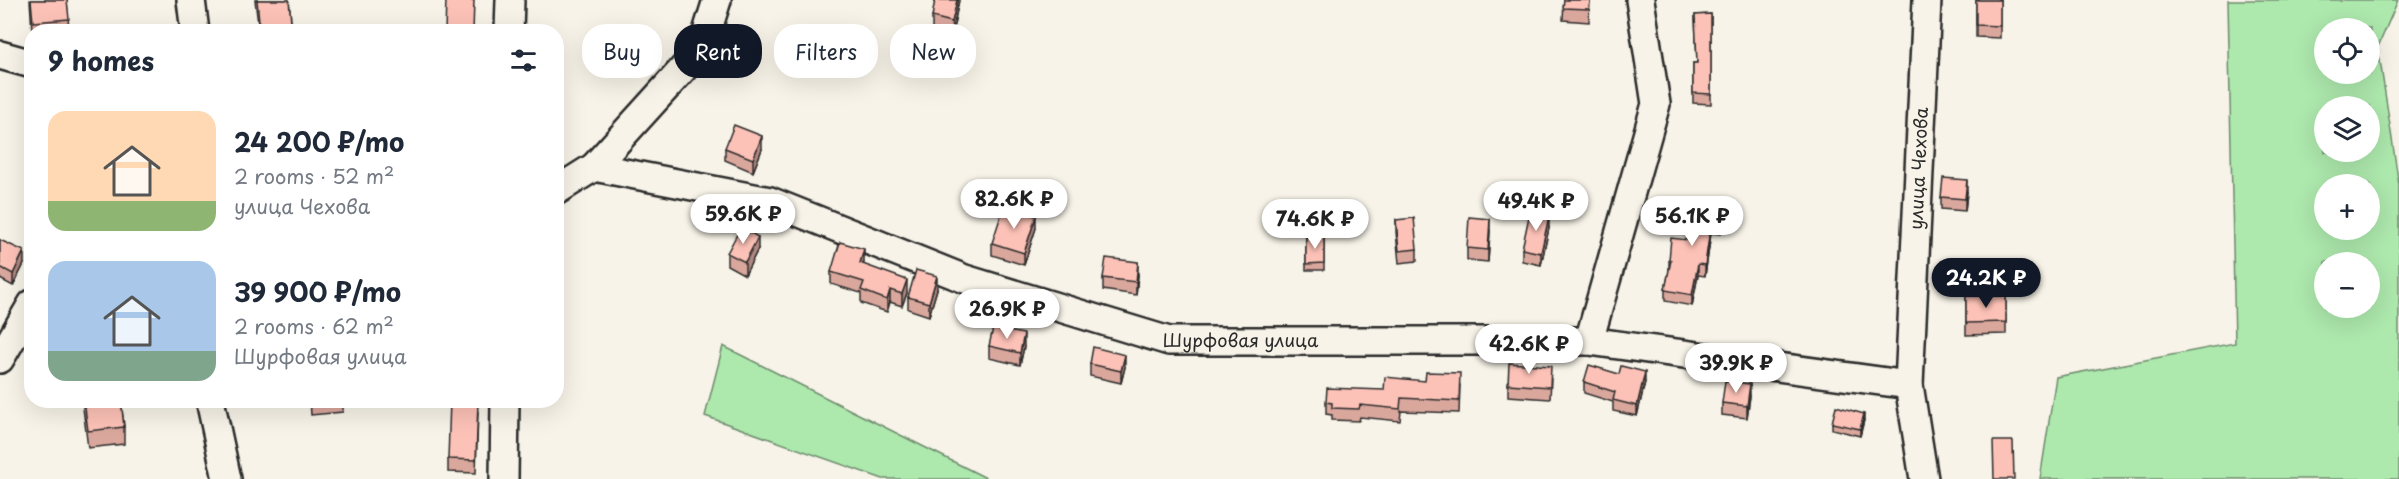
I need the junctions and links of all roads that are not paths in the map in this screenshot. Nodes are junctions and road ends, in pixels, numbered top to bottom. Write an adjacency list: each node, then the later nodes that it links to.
1 (191, 0): 6 (street)
2 (510, 0): 7 (street)
3 (717, 0): 10 (street)
4 (1640, 0): 13 (street)
5 (1927, 0): 15 (street, улица Чехова)
6 (194, 24)
7 (509, 24)
8 (0, 55): 9 (street)
9 (24, 62)
10 (594, 167): 11 (street); 13 (street, Шурфовая улица)
11 (564, 186)
12 (24, 318): 14 (street)
13 (1589, 340): 15 (street, Шурфовая улица)
14 (0, 359)
15 (1909, 385): 20 (street, улица Чехова)
16 (212, 408): 18 (street)
17 (505, 408): 19 (street)
18 (227, 479)
19 (504, 479)
20 (1924, 479)

